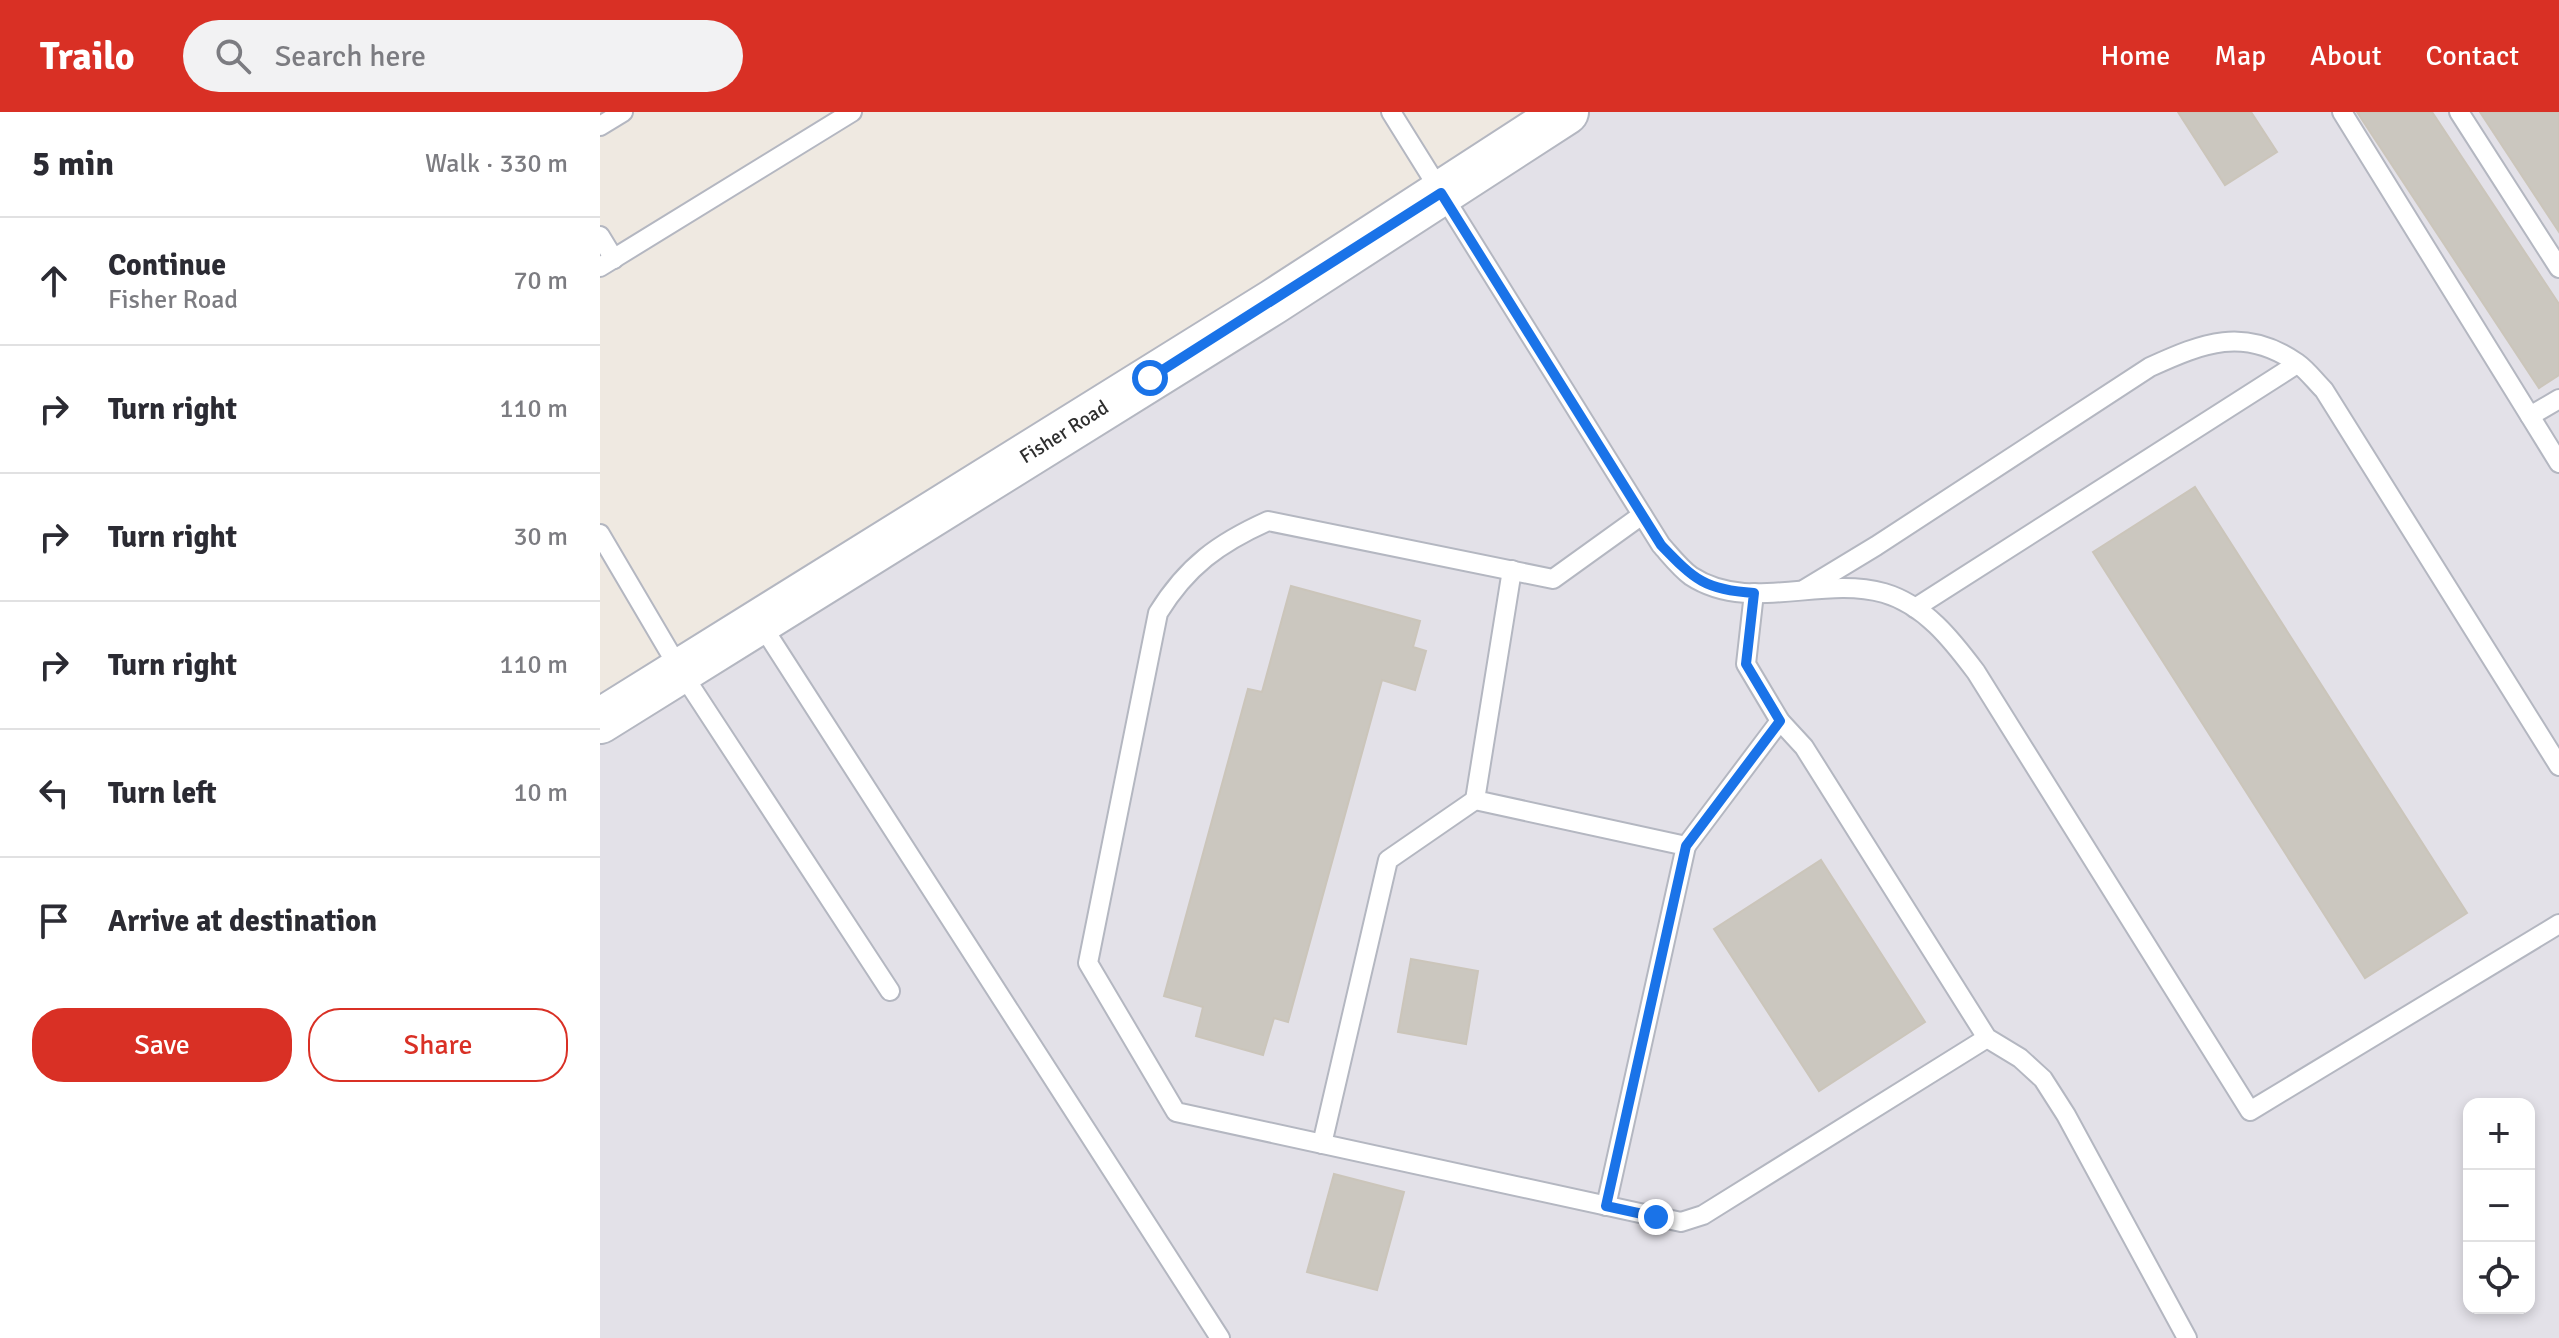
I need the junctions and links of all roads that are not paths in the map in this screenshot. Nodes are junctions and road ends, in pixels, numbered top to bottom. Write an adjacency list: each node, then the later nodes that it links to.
1 (623, 112): 7 (lane)
2 (852, 112): 10 (lane)
3 (1391, 112): 8 (lane)
4 (1566, 112): 8 (main road, Fisher Road)
5 (2342, 112): 14 (lane)
6 (2459, 112): 11 (lane)
7 (600, 126)
8 (1441, 193): 16 (lane); 22 (main road, Fisher Road)
9 (600, 236): 10 (lane)
10 (607, 263)
11 (2559, 268)
12 (2297, 364): 19 (lane); 21 (lane); 26 (lane)
13 (2559, 399): 14 (lane)
14 (2530, 416): 15 (lane)
15 (2559, 463)
16 (1642, 515): 18 (lane); 20 (lane)
17 (600, 534): 23 (lane)
18 (1512, 570): 27 (lane); 32 (lane)
19 (1803, 590): 20 (lane); 21 (lane)
20 (1754, 593): 25 (lane)
21 (1915, 608): 29 (lane)
22 (759, 621): 23 (main road, Fisher Road); 34 (lane)
23 (680, 670): 24 (main road, Fisher Road); 30 (lane)
24 (600, 721)
25 (1780, 721): 28 (lane); 31 (lane)
26 (2559, 766)
27 (1475, 800): 28 (lane); 32 (lane)
28 (1686, 846): 33 (lane)
29 (2559, 924)
30 (890, 991)
31 (1987, 1038): 33 (lane); 35 (lane)
32 (1322, 1144): 33 (lane)
33 (1606, 1206)
34 (1220, 1338)
35 (2187, 1338)

